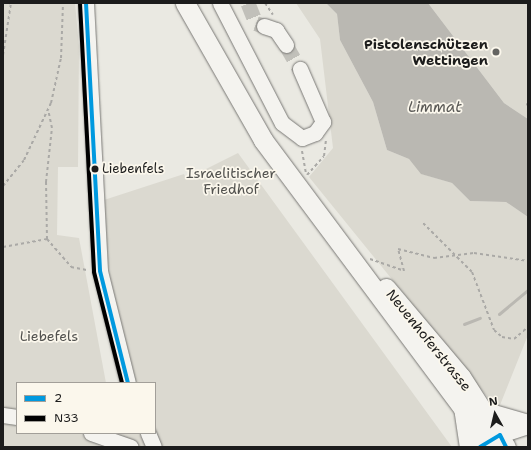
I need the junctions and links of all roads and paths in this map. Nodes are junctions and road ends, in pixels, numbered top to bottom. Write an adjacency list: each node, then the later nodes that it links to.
1 (12, 3): 10 (path)
2 (63, 3): 12 (path)
3 (86, 3): 23 (street)
4 (185, 3): 9 (main road, Neuenhoferstrasse)
5 (195, 3): 9 (main road, Neuenhoferstrasse)
6 (220, 3): 13 (street)
7 (264, 26): 8 (street)
8 (286, 45)
9 (209, 46): 19 (main road, Neuenhoferstrasse)
10 (3, 55)
11 (300, 69): 13 (street)
12 (48, 109): 15 (path); 17 (path)
13 (323, 122): 14 (path)
14 (302, 158)
15 (3, 186)
16 (423, 223): 20 (path)
17 (47, 239): 18 (path); 23 (path)
18 (3, 247)
19 (349, 253): 26 (main road, Neuenhoferstrasse); 27 (main road, Neuenhoferstrasse)
20 (458, 255): 21 (path); 22 (path); 24 (path)
21 (370, 259)
22 (528, 262)
23 (100, 271): 25 (street)
24 (528, 327)
25 (128, 382)
26 (463, 404): 33 (main road, Neuenhoferstrasse); 36 (main road)
27 (486, 412): 30 (main road); 33 (main road, Neuenhoferstrasse)
28 (3, 415): 29 (street)
29 (16, 417)
30 (528, 425): 33 (street)
31 (94, 434): 34 (street)
32 (148, 434): 35 (street)
33 (493, 444)
34 (131, 447)
35 (154, 447)
36 (469, 447)

